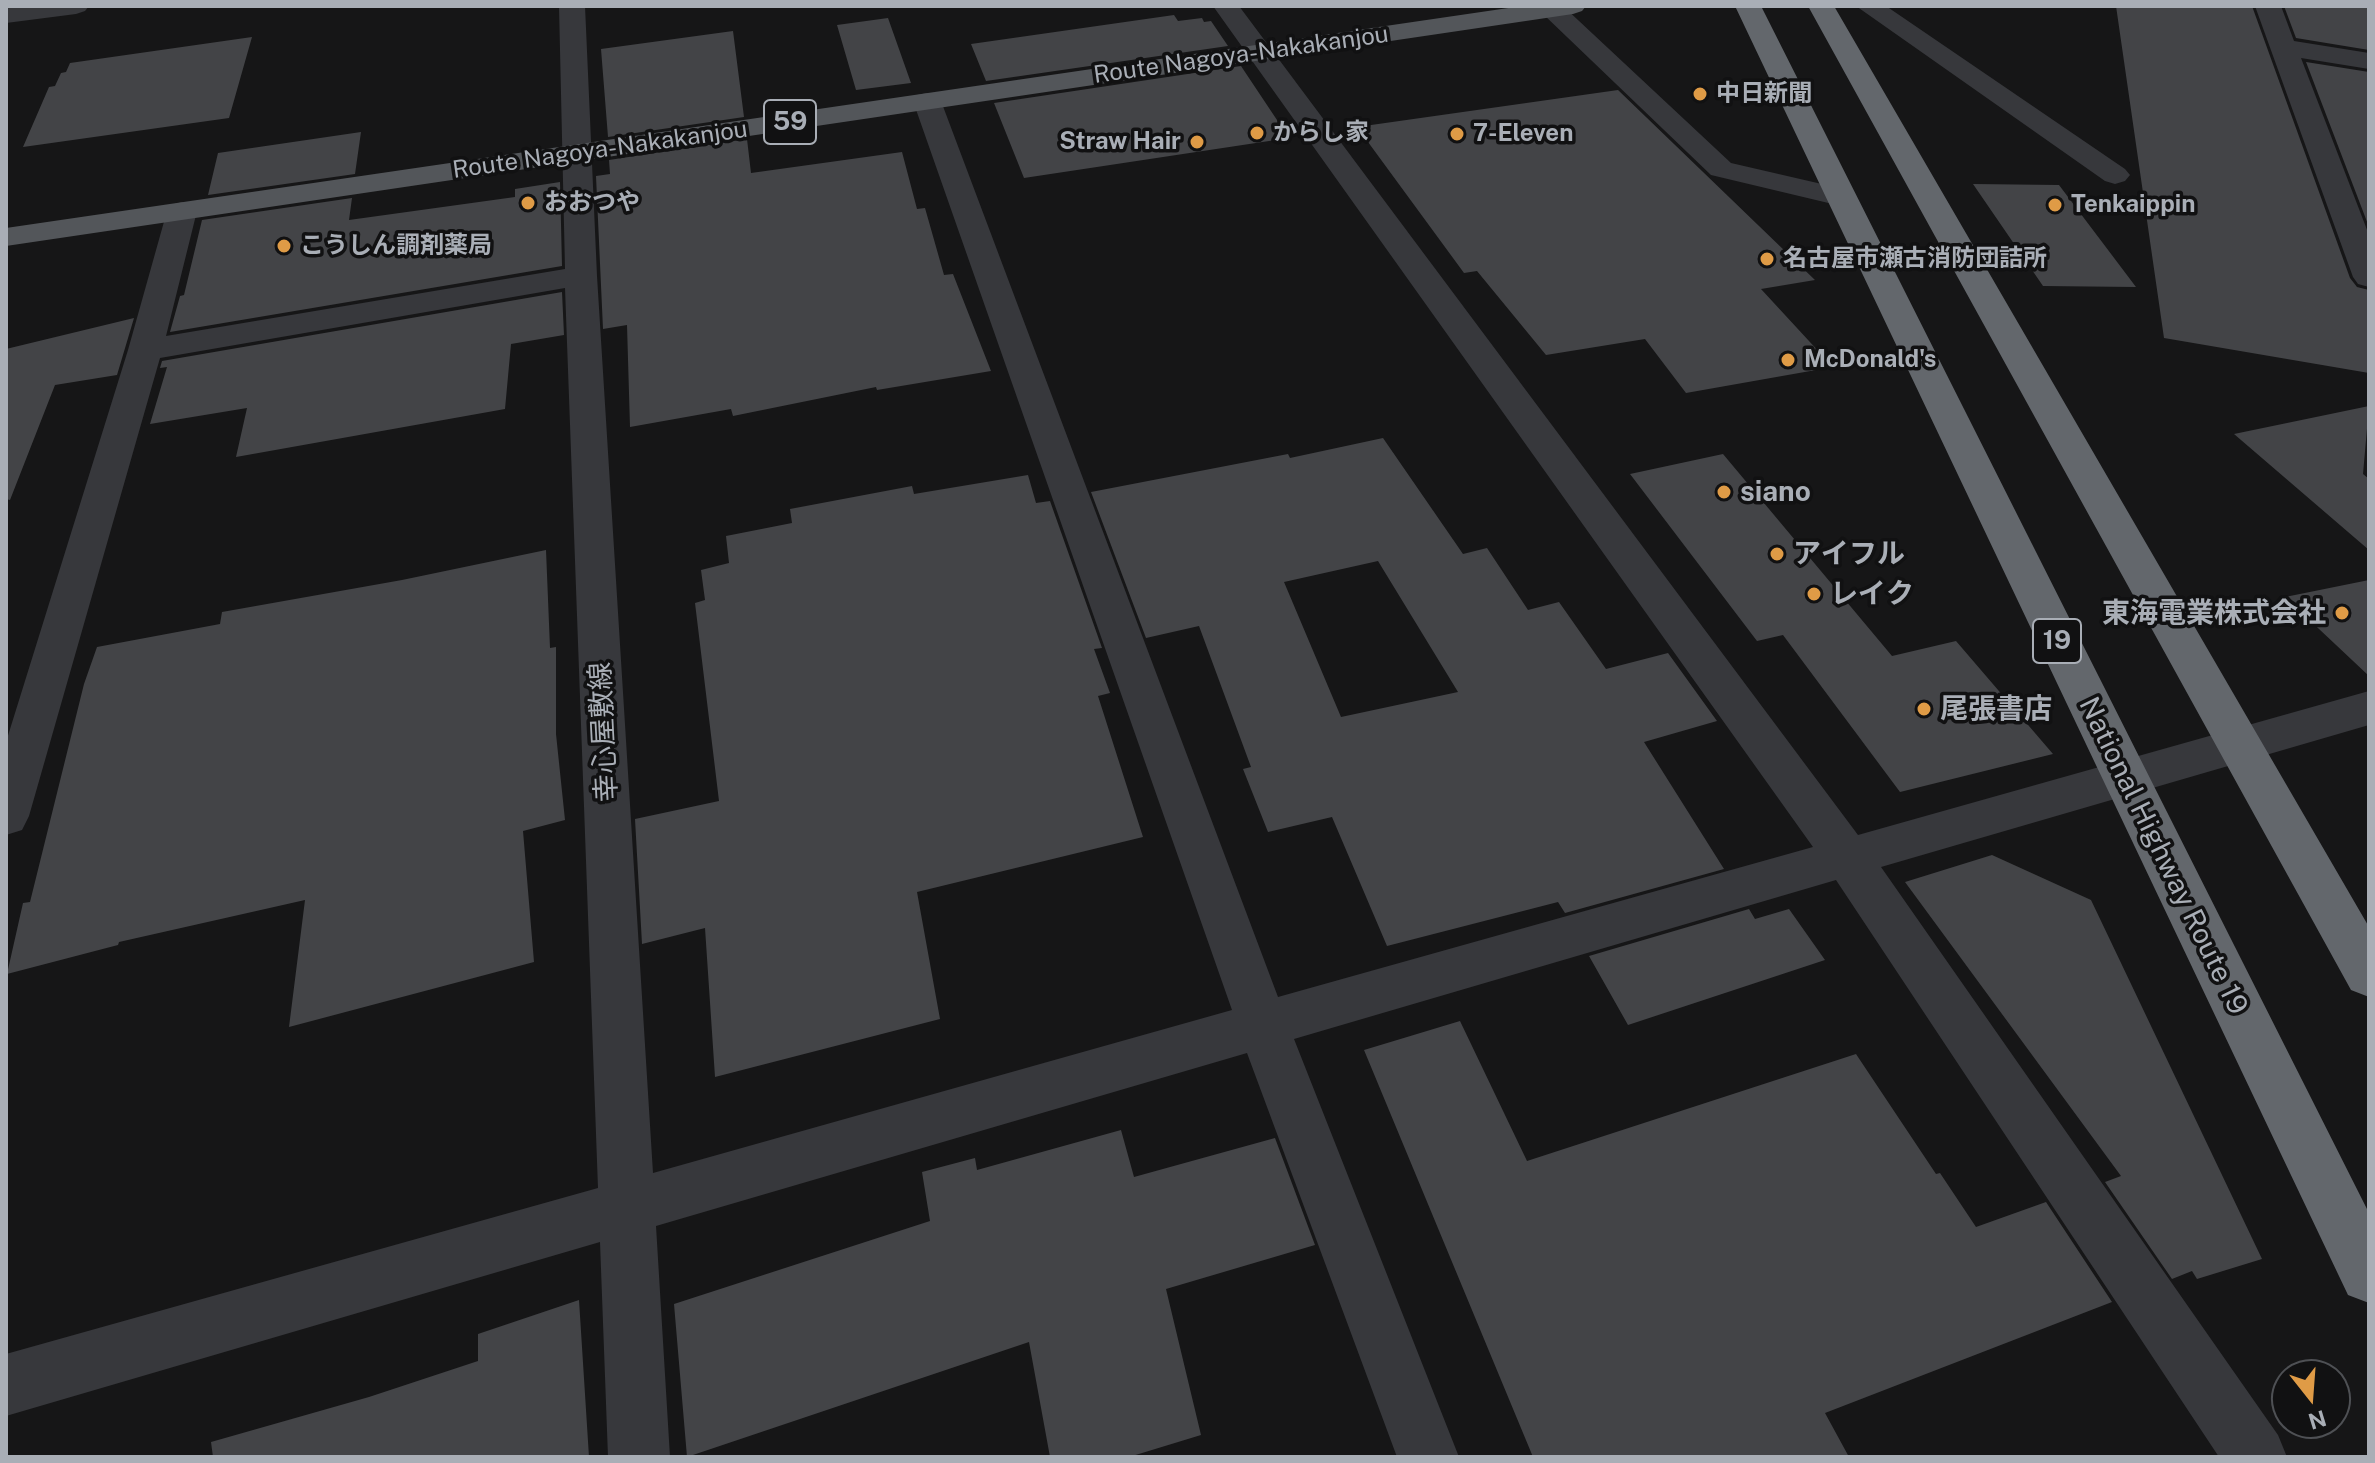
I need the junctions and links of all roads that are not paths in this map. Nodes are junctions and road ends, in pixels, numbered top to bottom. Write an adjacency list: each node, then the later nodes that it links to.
1 (76, 6): 9 (street)
2 (572, 6): 14 (street, 幸心屋敷線)
3 (1226, 6): 11 (street)
4 (1748, 6): 16 (highway, National Highway Route 19 / 19)
5 (1821, 6): 23 (highway)
6 (1869, 6): 15 (street)
7 (2268, 6): 10 (street)
8 (1563, 8): 11 (main road, Route Nagoya-Nakakanjou / 59); 16 (street)
9 (6, 15)
10 (2282, 47): 12 (street); 20 (street)
11 (1259, 52): 13 (main road, Route Nagoya-Nakakanjou / 59); 26 (street)
12 (2369, 61)
13 (927, 101): 14 (main road, Route Nagoya-Nakakanjou / 59); 28 (street)
14 (576, 153): 17 (main road, Route Nagoya-Nakakanjou / 59); 19 (street, 幸心屋敷線)
15 (2115, 175)
16 (1841, 197): 24 (highway, National Highway Route 19 / 19)
17 (182, 211): 18 (main road, Route Nagoya-Nakakanjou / 59); 21 (street)
18 (6, 237)
19 (581, 276): 21 (street); 29 (street, 幸心屋敷線)
20 (2369, 277)
21 (145, 350): 25 (street)
22 (2369, 708): 23 (street)
23 (2239, 745): 24 (street); 27 (highway)
24 (2124, 778): 26 (street); 30 (highway, National Highway Route 19 / 19)
25 (6, 816)
26 (1847, 857): 28 (street); 34 (street)
27 (2369, 974)
28 (1262, 1023): 29 (street); 33 (street)
29 (629, 1205): 31 (street); 32 (street, 幸心屋敷線)
30 (2369, 1274)
31 (6, 1385)
32 (639, 1457)
33 (1428, 1457)
34 (2256, 1457)

